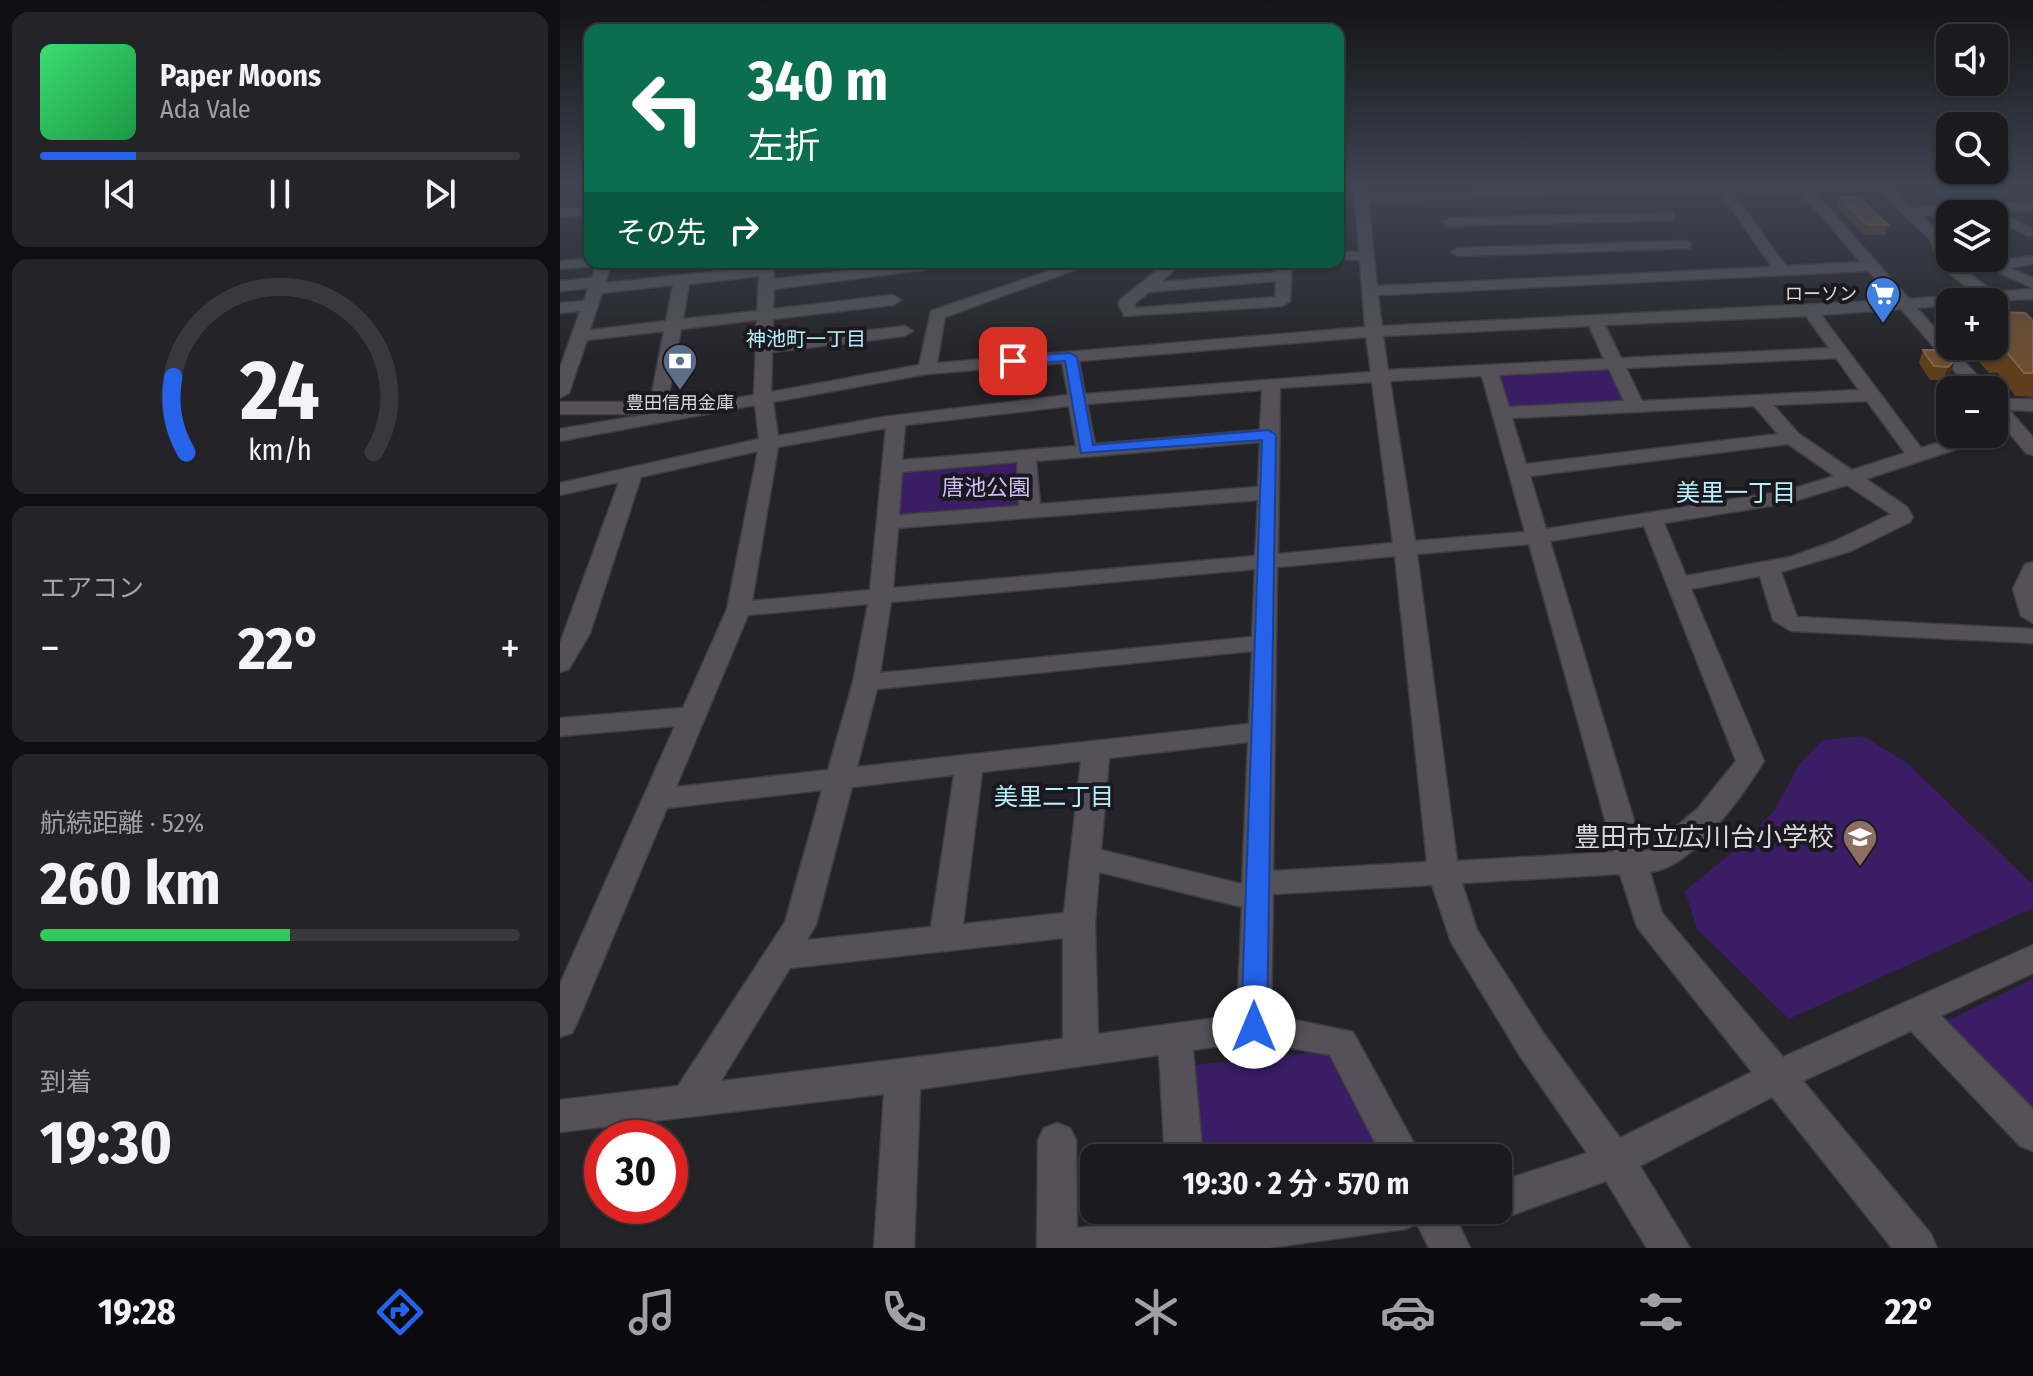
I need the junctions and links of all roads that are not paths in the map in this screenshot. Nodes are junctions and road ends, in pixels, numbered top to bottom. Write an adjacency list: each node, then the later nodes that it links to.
1 (1365, 244): 8 (street)
2 (1456, 244): 19 (street)
3 (1763, 244): 21 (street)
4 (1854, 244): 12 (street)
5 (1685, 245): 19 (street); 34 (street)
6 (2029, 255): 9 (street)
7 (1344, 256): 8 (street)
8 (1366, 256): 30 (street)
9 (2008, 261)
10 (584, 263): 11 (street)
11 (560, 265)
12 (1873, 266): 21 (street); 37 (street)
13 (603, 268): 31 (street)
14 (912, 268): 20 (street)
15 (1071, 268): 47 (street)
16 (1169, 268): 28 (street)
17 (852, 269): 20 (street); 24 (street)
18 (1284, 269): 28 (street); 28 (street)
19 (1462, 269): 30 (street); 34 (street)
20 (897, 271): 35 (street)
21 (1783, 272): 34 (street)
22 (1958, 272): 29 (street)
23 (2006, 272): 26 (street)
24 (767, 273): 25 (street); 40 (street)
25 (682, 279): 31 (street); 42 (street)
26 (2033, 283)
27 (560, 286): 31 (street)
28 (1144, 288)
29 (1979, 288)
30 (1369, 291): 43 (street)
31 (594, 292): 38 (street); 44 (street)
32 (2033, 294): 33 (street)
33 (2008, 295)
34 (1714, 296): 39 (street); 41 (street)
35 (893, 300): 40 (street); 47 (street)
36 (1936, 301): 37 (street)
37 (1906, 304): 39 (street); 52 (street)
38 (560, 308)
39 (1810, 311): 46 (street)
40 (764, 315): 42 (street); 45 (street)
41 (1594, 320): 43 (street); 49 (street)
42 (673, 325): 44 (street); 63 (street)
43 (1374, 331): 48 (street); 51 (street)
44 (579, 336): 54 (street)
45 (763, 348): 47 (street); 55 (street)
46 (1842, 353): 49 (street); 56 (street)
47 (914, 354): 48 (street); 55 (street)
48 (1070, 357): 58 (street)
49 (1616, 363): 50 (street); 61 (street)
50 (1489, 370): 51 (street); 64 (street)
51 (1382, 375): 53 (street); 86 (street)
52 (1969, 376)
53 (1271, 385): 58 (street); 68 (street)
54 (560, 393)
55 (764, 395): 63 (street); 70 (street)
56 (1870, 395): 57 (street); 75 (street)
57 (1758, 400): 61 (street); 69 (street)
58 (1078, 402): 66 (street); 73 (street)
59 (2008, 404): 60 (street)
60 (2033, 405)
61 (1635, 406): 64 (street)
62 (560, 408): 63 (street)
63 (664, 410): 67 (street)
64 (1500, 413): 77 (street)
65 (2008, 420): 72 (street)
66 (896, 421): 70 (street); 76 (street)
67 (560, 435)
68 (1269, 435): 73 (street); 81 (street)
69 (1792, 438): 77 (street); 79 (street)
70 (769, 444): 78 (street); 92 (street)
71 (1940, 448): 75 (street)
72 (2033, 449)
73 (1086, 450): 74 (street)
74 (1026, 455): 76 (street); 82 (street)
75 (1916, 455): 79 (street)
76 (894, 467): 84 (street)
77 (1520, 471): 85 (street)
78 (632, 474): 80 (street); 94 (street)
79 (1849, 477): 83 (street); 88 (street)
80 (560, 489)
81 (1267, 493): 82 (street); 87 (street)
82 (1030, 512): 84 (street)
83 (1652, 520): 85 (street); 90 (street)
84 (888, 522): 91 (street)
85 (1537, 537): 86 (street); 107 (street)
86 (1405, 550): 87 (street); 108 (street)
87 (1267, 562): 91 (street); 96 (street)
88 (1769, 569): 90 (street); 95 (street)
89 (2033, 569): 93 (street)
90 (1679, 584): 107 (street)
91 (881, 595): 92 (street); 98 (street)
92 (739, 609): 99 (street)
93 (2033, 616)
94 (569, 634): 97 (street)
95 (2033, 636)
96 (1263, 643): 98 (street); 101 (street)
97 (560, 664)
98 (866, 682): 104 (street)
99 (694, 716): 100 (street); 105 (street)
100 (560, 727)
101 (1260, 732): 102 (street); 109 (street)
102 (1096, 753): 103 (street); 106 (street)
103 (969, 767): 104 (street); 111 (street)
104 (841, 779): 105 (street); 112 (street)
105 (656, 799): 115 (street)
106 (1083, 857): 109 (street); 110 (street)
107 (1629, 862): 108 (street); 120 (street)
108 (1443, 872): 109 (street); 127 (street)
109 (1256, 891): 116 (street)
110 (1079, 924): 111 (street); 118 (street)
111 (945, 941): 112 (street)
112 (780, 956): 121 (street)
113 (2033, 958): 114 (street)
114 (1917, 1014): 120 (street); 123 (street)
115 (560, 1023)
116 (1254, 1027): 117 (street); 126 (street)
117 (1175, 1039): 118 (street); 125 (street)
118 (1081, 1050): 119 (street)
119 (903, 1076): 121 (street); 134 (street)
120 (1777, 1076): 127 (street); 139 (street)
121 (690, 1099): 122 (street)
122 (560, 1116)
123 (2033, 1134)
124 (1057, 1140): 135 (street)
125 (1183, 1144)
126 (1396, 1144)
127 (1613, 1158): 128 (street); 138 (street)
128 (1512, 1198)
129 (1184, 1224): 136 (street)
130 (1193, 1224): 133 (street)
131 (1335, 1224): 133 (street)
132 (1438, 1224): 137 (street)
133 (1260, 1239)
134 (894, 1248)
135 (1057, 1248)
136 (1073, 1248)
137 (1450, 1248)
138 (1670, 1248)
139 (1917, 1248)

